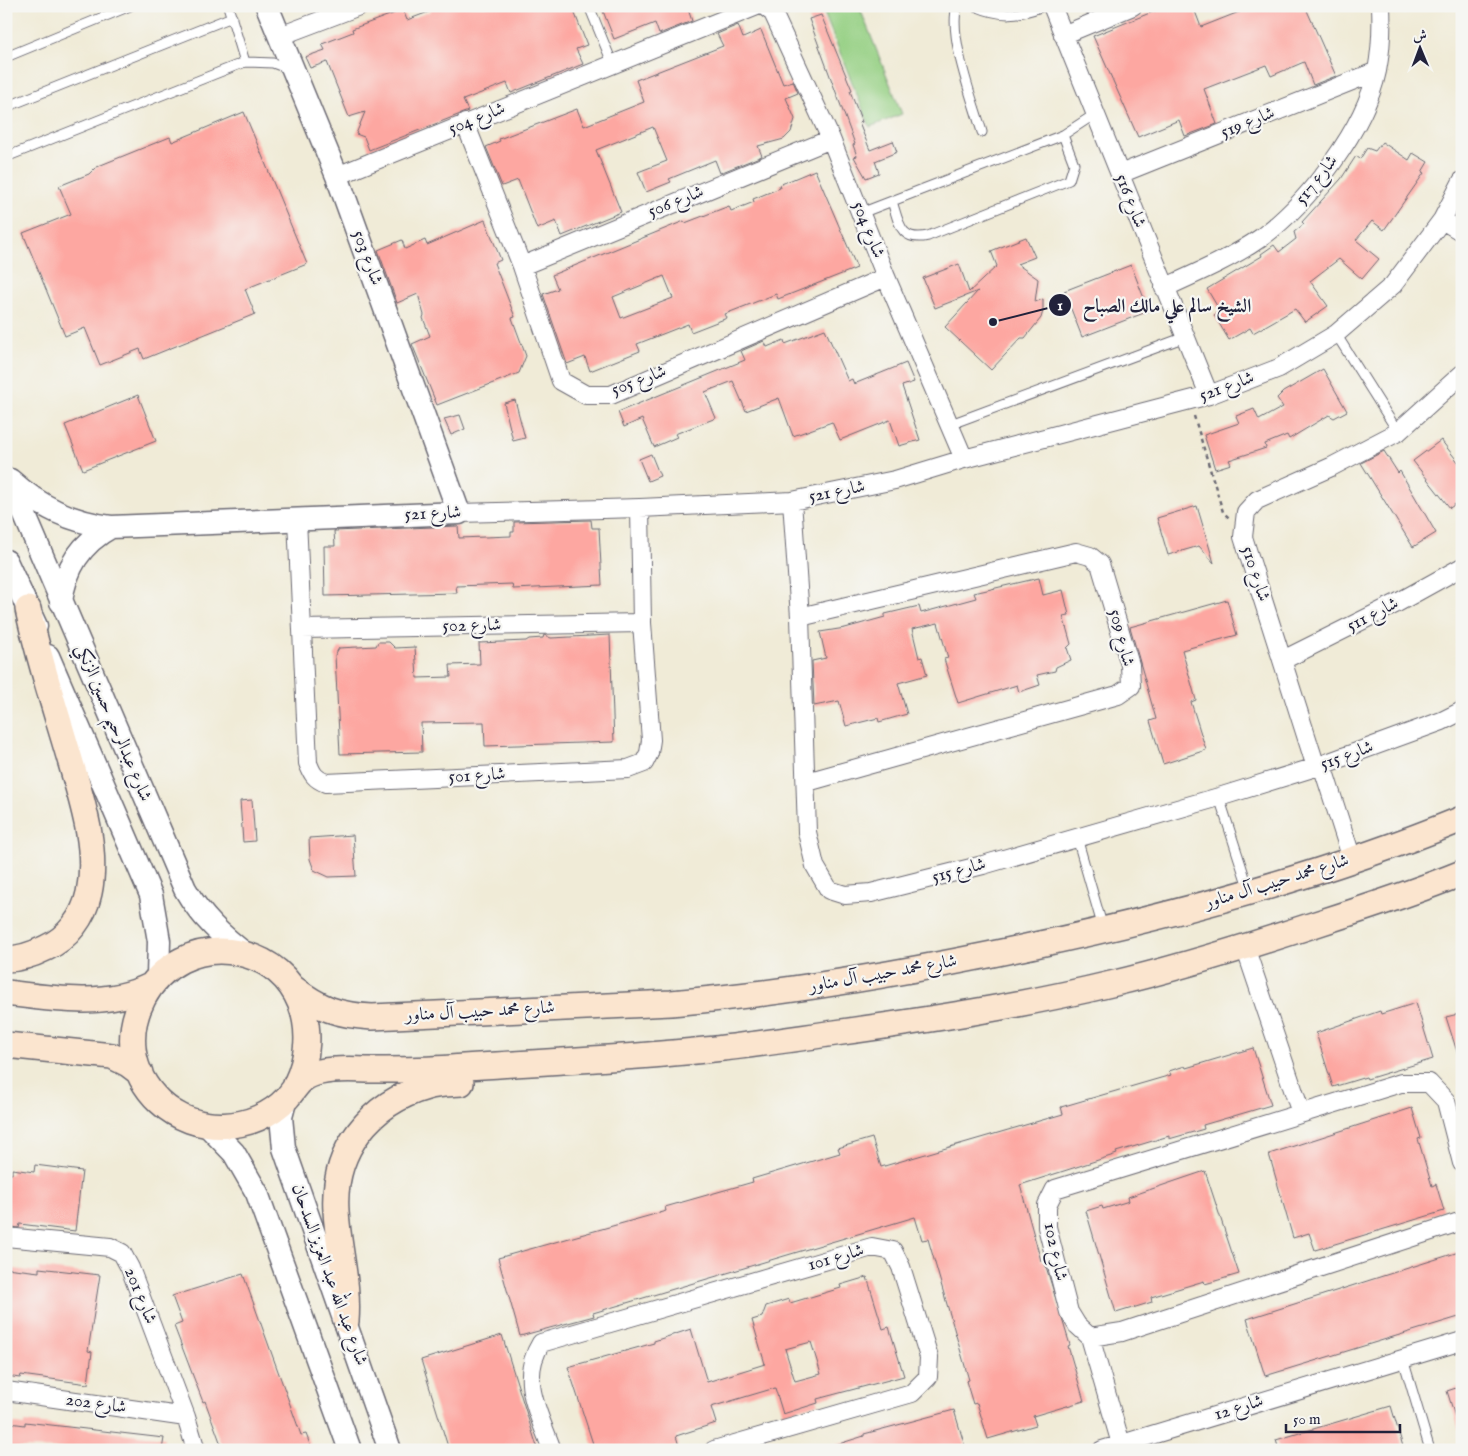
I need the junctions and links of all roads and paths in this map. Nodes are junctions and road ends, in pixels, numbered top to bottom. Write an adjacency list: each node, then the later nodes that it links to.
1 (130, 6): 17 (lane)
2 (228, 6): 14 (lane)
3 (268, 6): 16 (street, شارع 503)
4 (359, 6): 16 (street)
5 (590, 6): 19 (lane)
6 (792, 6): 13 (lane)
7 (957, 6): 25 (lane)
8 (975, 6): 9 (lane)
9 (1043, 6)
10 (1052, 6): 15 (street, شارع 516)
11 (1133, 6): 15 (street)
12 (1381, 6): 21 (street, شارع 517)
13 (765, 8): 19 (street, شارع 504); 27 (street, شارع 504)
14 (232, 17): 18 (lane); 22 (lane)
15 (1063, 35): 23 (street, شارع 516)
16 (280, 36): 20 (street, شارع 503)
17 (6, 57)
18 (245, 62): 20 (lane); 28 (lane)
19 (613, 65): 24 (street, شارع 504)
20 (295, 71): 30 (street, شارع 503)
21 (1377, 71): 29 (street, شارع 519); 38 (street, شارع 517)
22 (6, 107)
23 (1095, 114): 26 (lane); 29 (street, شارع 516)
24 (465, 123): 30 (street, شارع 504); 36 (street, شارع 505)
25 (982, 132)
26 (1064, 135): 32 (lane); 32 (lane)
27 (831, 139): 33 (street, شارع 504); 36 (street, شارع 506)
28 (6, 156)
29 (1120, 174): 38 (street, شارع 516)
30 (337, 176): 50 (street, شارع 503)
31 (1462, 181): 34 (street, شارع 521)
32 (892, 202): 33 (lane)
33 (861, 213): 37 (street, شارع 504)
34 (1442, 220): 35 (street); 39 (street, شارع 521)
35 (1462, 232)
36 (522, 266): 37 (street, شارع 505)
37 (886, 277): 44 (street, شارع 504)
38 (1164, 288): 40 (street, شارع 516)
39 (1336, 334): 42 (street, شارع 521); 45 (lane)
40 (1184, 337): 42 (street, شارع 516); 44 (lane)
41 (1462, 374): 45 (street, شارع 510)
42 (1209, 395): 43 (street, شارع 521)
43 (1189, 400): 46 (street, شارع 521); 52 (path)
44 (951, 424): 46 (street, شارع 504)
45 (1398, 432): 52 (street, شارع 510)
46 (964, 459): 48 (street, شارع 521)
47 (8, 476): 53 (street, شارع 521); 56 (street, شارع عبدالرحيم حسين الزنكي)
48 (792, 501): 49 (street, شارع 521); 58 (street, شارع 515)
49 (640, 508): 50 (street, شارع 521); 59 (street, شارع 501)
50 (459, 512): 51 (street, شارع 521)
51 (297, 519): 53 (street, شارع 521); 60 (street, شارع 501)
52 (1244, 526): 61 (street, شارع 510)
53 (111, 527): 56 (street)
54 (6, 561): 57 (street, شارع عبدالرحيم حسين الزنكي)
55 (1462, 567): 61 (street, شارع 511)
56 (61, 602): 73 (street, شارع عبدالرحيم حسين الزنكي)
57 (28, 609): 74 (main road); 75 (street, شارع عبدالرحيم حسين الزنكي)
58 (800, 617): 64 (street, شارع 515); 64 (street, شارع 509)
59 (642, 623): 60 (street, شارع 502); 60 (street, شارع 501)
60 (302, 629)
61 (1284, 660): 63 (street, شارع 510)
62 (1462, 711): 63 (street, شارع 515)
63 (1319, 766): 65 (street, شارع 515); 68 (street, شارع 510)
64 (807, 782): 67 (street, شارع 515)
65 (1219, 798): 67 (street, شارع 515); 70 (lane)
66 (1462, 819): 68 (main road, شارع محمد حبيب آل مناور)
67 (1077, 838): 71 (lane)
68 (1352, 859): 70 (main road, شارع محمد حبيب آل مناور)
69 (1462, 873): 72 (main road)
70 (1250, 892): 71 (main road, شارع محمد حبيب آل مناور)
71 (1103, 931): 76 (main road, شارع محمد حبيب آل مناور)
72 (1246, 947): 79 (main road); 82 (street)
73 (248, 956): 75 (main road); 76 (main road)
74 (6, 959)
75 (154, 981): 77 (main road); 80 (main road)
76 (292, 988): 81 (main road)
77 (6, 993)
78 (6, 1045): 80 (main road)
79 (530, 1062): 81 (main road); 87 (main road)
80 (140, 1073): 83 (main road)
81 (291, 1091): 83 (main road); 87 (street, شارع عبد الله عبد العزيز السدحان)
82 (1301, 1114): 84 (street, شارع 102); 88 (street, شارع 102)
83 (207, 1125): 95 (street)
84 (1462, 1164)
85 (1462, 1221): 88 (street)
86 (6, 1237): 92 (street, شارع 201)
87 (346, 1321): 96 (street, شارع عبد الله عبد العزيز السدحان)
88 (1090, 1337): 93 (street)
89 (1462, 1341): 90 (street, شارع 12)
90 (1403, 1359): 93 (street, شارع 12); 100 (lane)
91 (6, 1391): 92 (street, شارع 202)
92 (186, 1417): 94 (street, شارع 201)
93 (1121, 1444): 99 (street, شارع 12)
94 (196, 1450)
95 (350, 1450)
96 (390, 1450)
97 (552, 1450): 98 (street, شارع 101)
98 (714, 1450)
99 (1102, 1450)
100 (1430, 1450)

